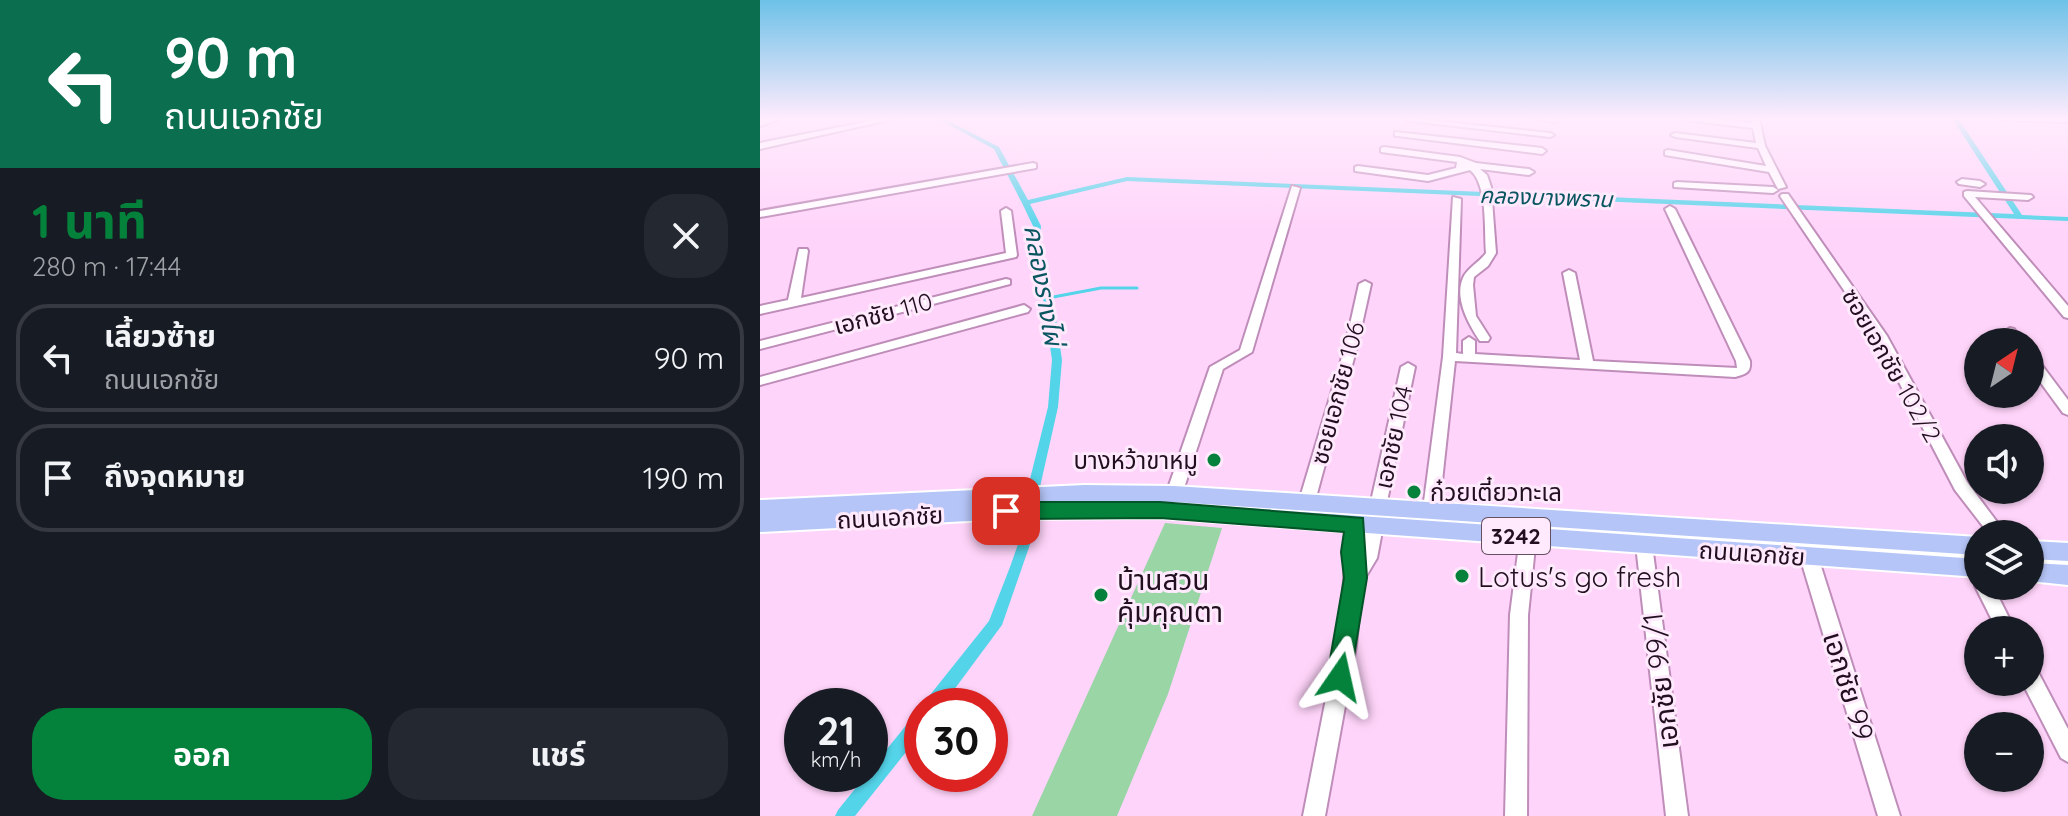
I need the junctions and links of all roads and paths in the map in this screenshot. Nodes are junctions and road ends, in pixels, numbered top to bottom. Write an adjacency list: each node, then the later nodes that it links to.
1 (1420, 156): 5 (street)
2 (1464, 156): 5 (street)
3 (1687, 156): 9 (street)
4 (1766, 156): 9 (street, ซอยเอกชัย 102/2)
5 (1461, 163): 7 (street); 8 (street)
6 (1033, 166): 20 (street)
7 (1474, 167): 10 (street); 29 (street)
8 (1358, 169)
9 (1772, 170): 16 (street, ซอยเอกชัย 102/2)
10 (1529, 172)
11 (1980, 184): 14 (street)
12 (1677, 185): 16 (street)
13 (1295, 188): 39 (street)
14 (1968, 193): 15 (street); 28 (street)
15 (2028, 197)
16 (1785, 198): 46 (street, ซอยเอกชัย 102/2)
17 (1456, 199): 31 (street)
18 (1670, 209): 34 (street)
19 (1006, 211): 25 (street)
20 (760, 214)
21 (803, 251): 25 (street)
22 (1569, 273): 34 (street)
23 (1006, 282): 30 (street, เอกชัย 110)
24 (1365, 284): 40 (street, ซอยเอกชัย 106)
25 (794, 302): 27 (street)
26 (1024, 309): 37 (street)
27 (760, 310)
28 (2068, 314)
29 (1470, 334): 32 (street); 33 (street)
30 (760, 345)
31 (1449, 357): 32 (street); 44 (street)
32 (1469, 358): 33 (street)
33 (1485, 359): 34 (street)
34 (1587, 364)
35 (1408, 367): 45 (street, เอกชัย 104)
36 (2044, 378): 38 (street)
37 (760, 381)
38 (2068, 410)
39 (1174, 494): 40 (main road, ถนนเอกชัย / 3242); 41 (main road, ถนนเอกชัย / 3242)
40 (1307, 501): 45 (main road, ถนนเอกชัย / 3242)
41 (1057, 502): 42 (main road, ถนนเอกชัย / 3242); 45 (main road, ถนนเอกชัย / 3242)
42 (1010, 503): 43 (main road, ถนนเอกชัย / 3242); 47 (main road, ถนนเอกชัย / 3242)
43 (760, 508)
44 (1431, 509): 45 (main road, ถนนเอกชัย / 3242); 48 (main road, ถนนเอกชัย / 3242)
45 (1370, 519): 49 (main road, ถนนเอกชัย / 3242); 59 (street, เอกชัย 104)
46 (1987, 520)
47 (760, 524)
48 (1642, 534): 49 (main road, ถนนเอกชัย / 3242); 52 (main road, ถนนเอกชัย / 3242); 53 (main road, ถนนเอกชัย / 3242); 61 (street, เอกชัย 99/1)
49 (1528, 537): 60 (street)
50 (2044, 551): 51 (main road)
51 (2068, 552)
52 (1809, 557): 54 (main road, ถนนเอกชัย / 3242); 62 (street, เอกชัย 99)
53 (1964, 568)
54 (1964, 568)
55 (2044, 573): 56 (main road)
56 (2068, 575)
57 (2040, 696): 58 (street)
58 (2068, 751)
59 (1314, 816)
60 (1516, 816)
61 (1677, 816)
62 (1889, 816)

